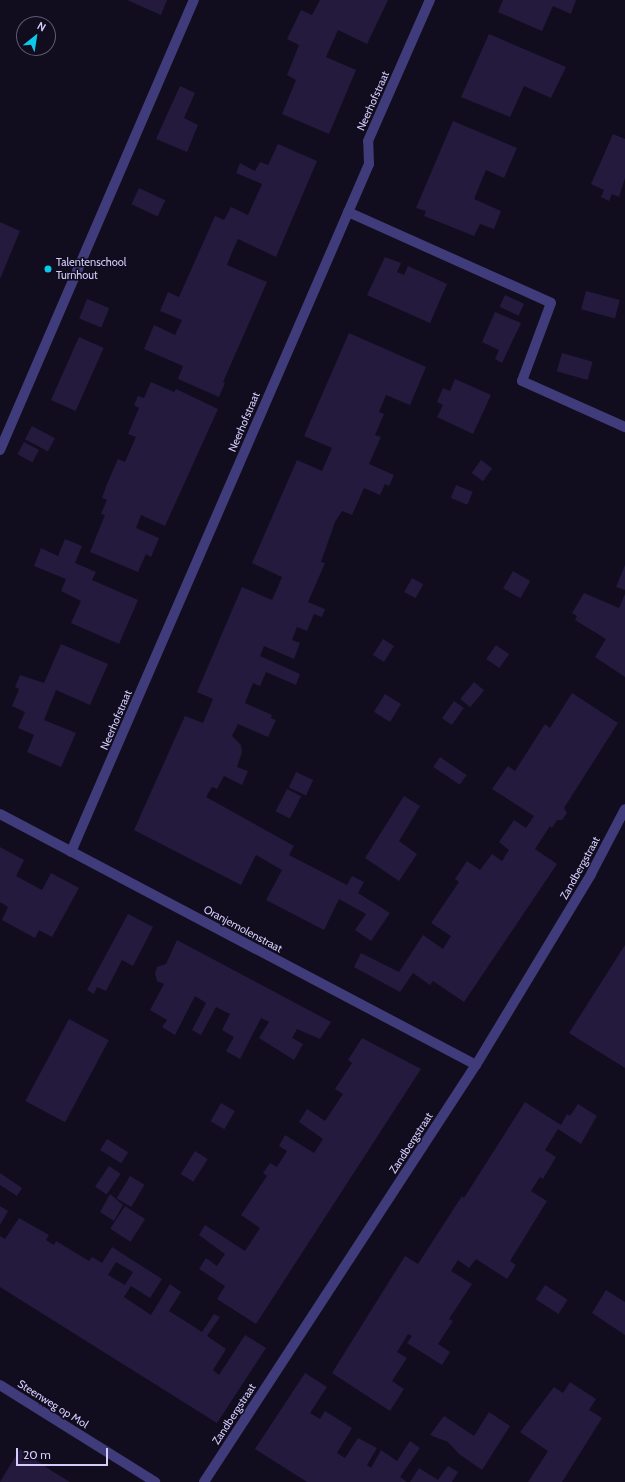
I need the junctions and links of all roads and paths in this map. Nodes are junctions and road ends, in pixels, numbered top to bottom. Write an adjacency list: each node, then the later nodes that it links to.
1 (194, 0): 5 (street)
2 (430, 0): 3 (street, Neerhofstraat)
3 (348, 212): 4 (street); 8 (street, Neerhofstraat)
4 (625, 427)
5 (0, 450)
6 (625, 809): 9 (street, Zandbergstraat)
7 (0, 814): 8 (street, Oranjemolenstraat)
8 (71, 852): 9 (street, Oranjemolenstraat)
9 (476, 1065): 12 (street, Zandbergstraat)
10 (0, 1385): 11 (street, Steenweg op Mol)
11 (155, 1482)
12 (204, 1482)

